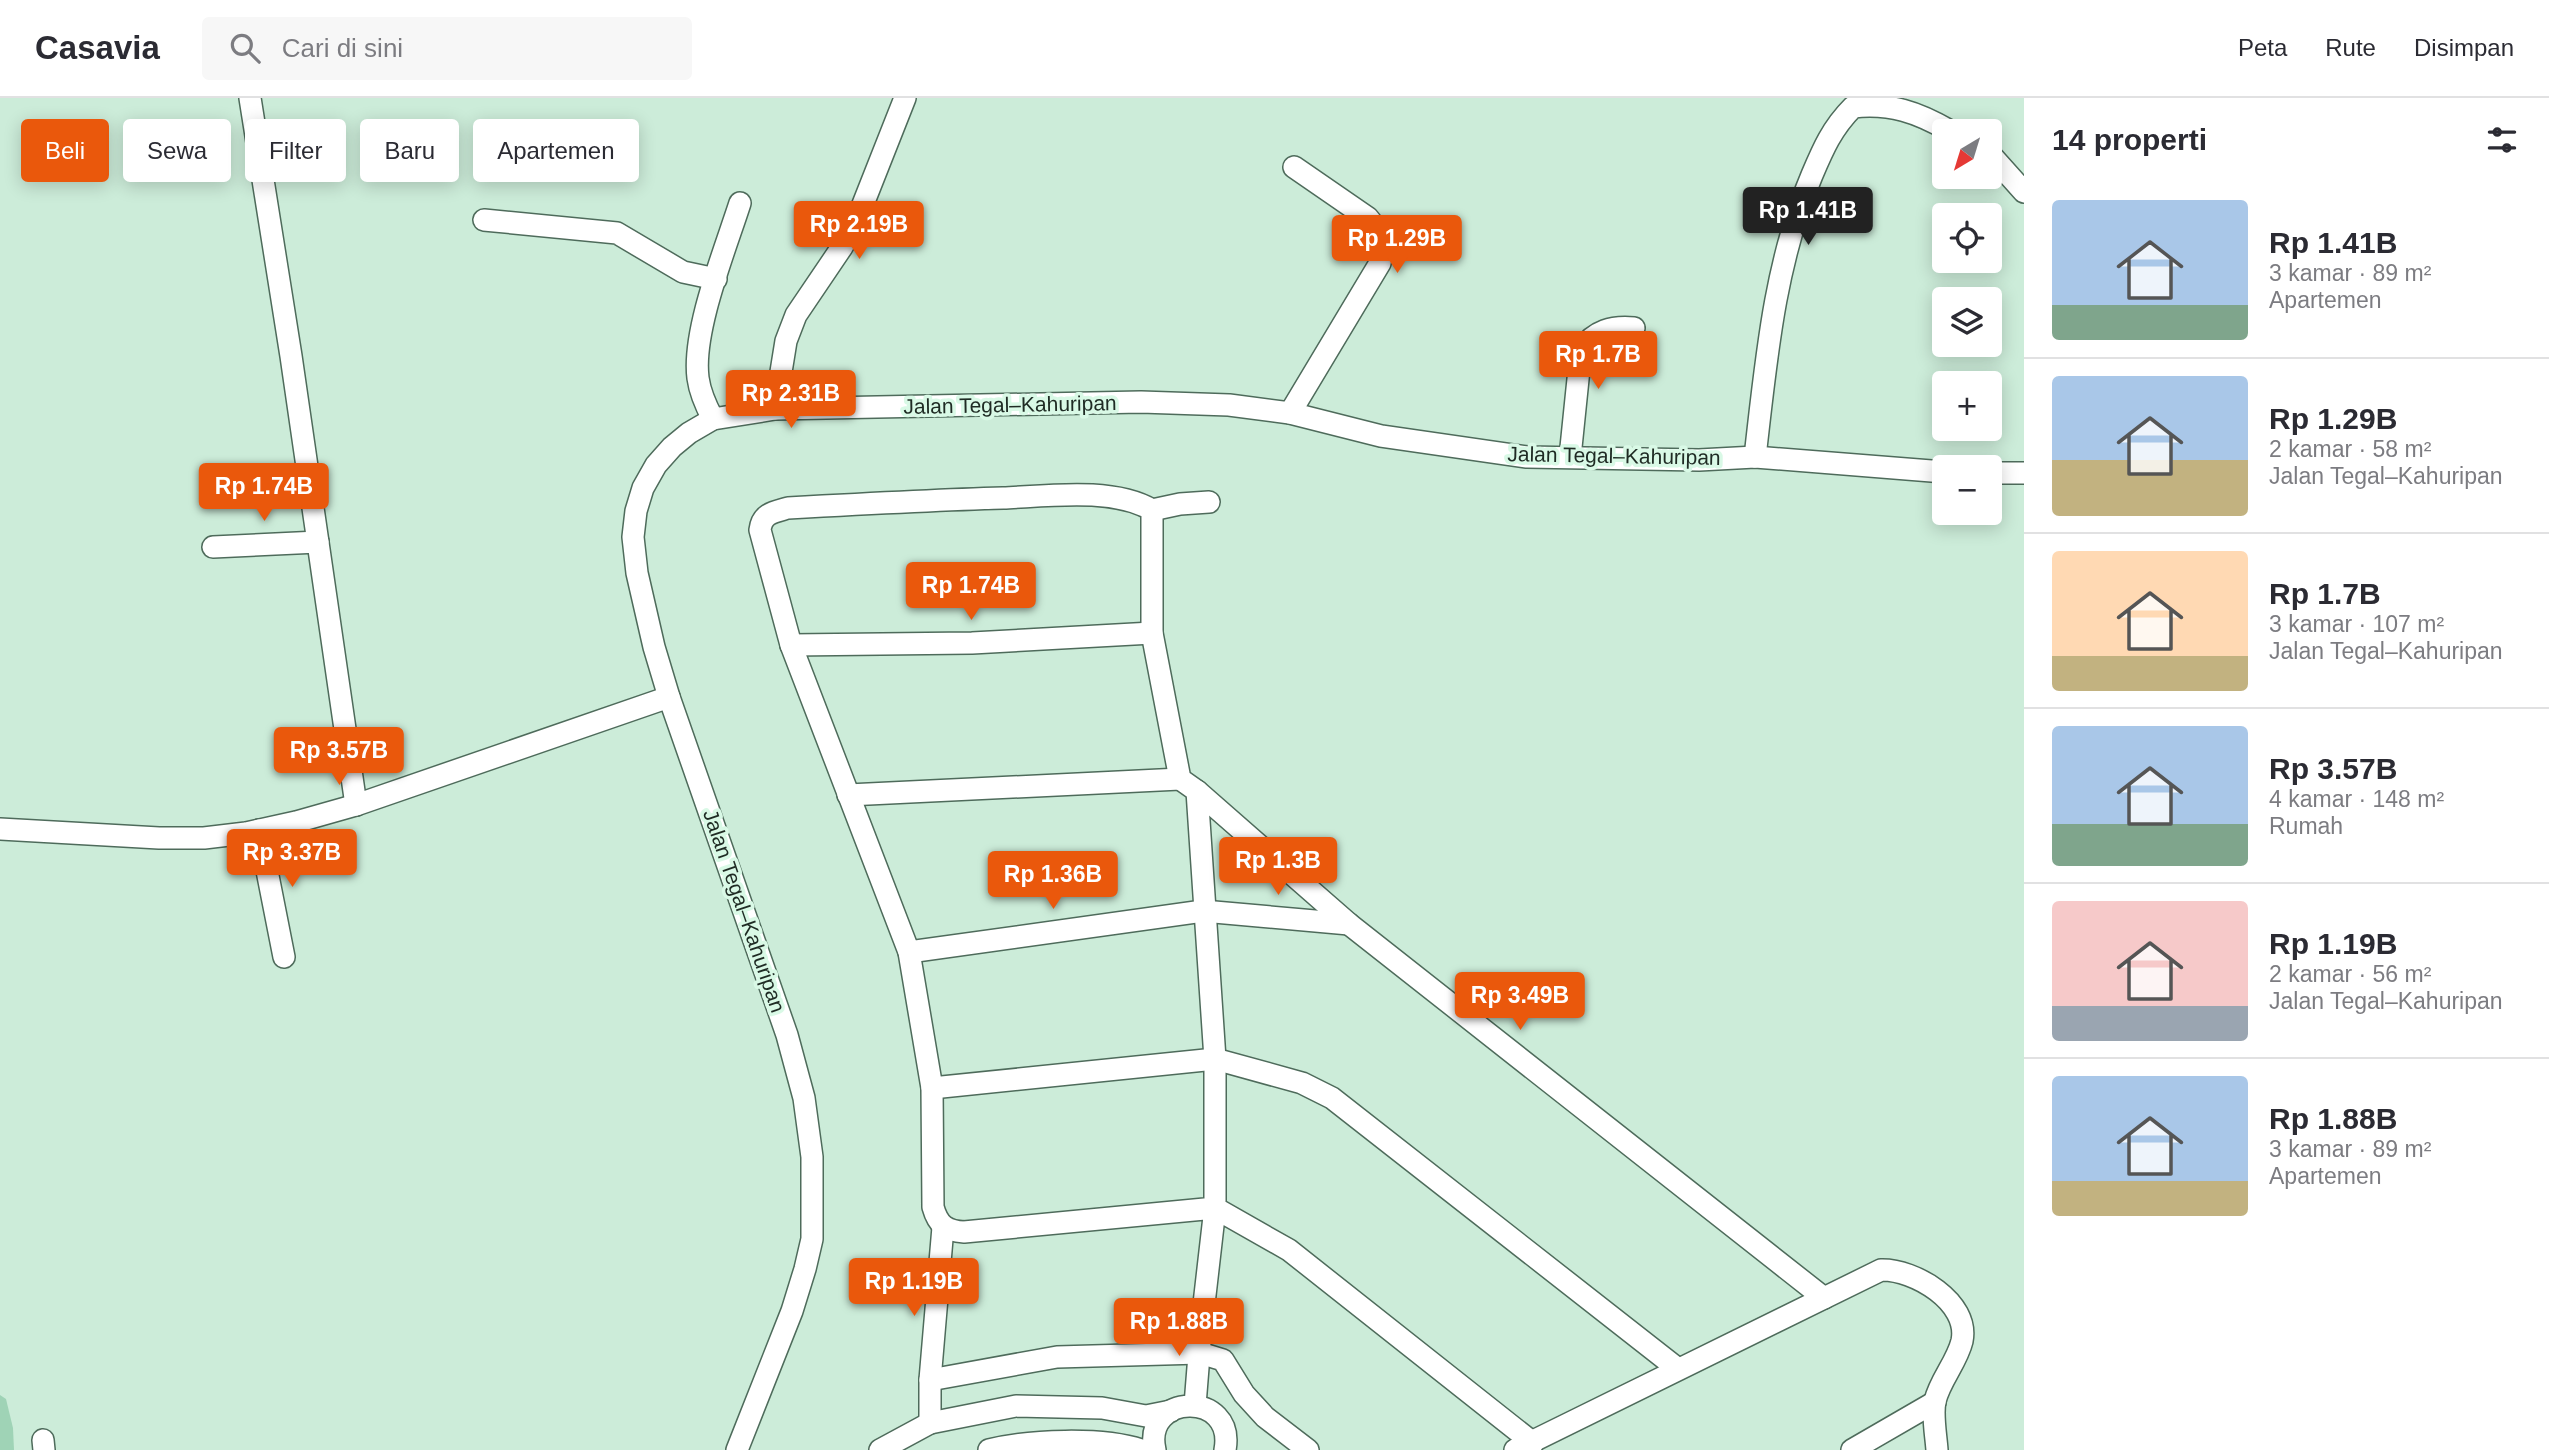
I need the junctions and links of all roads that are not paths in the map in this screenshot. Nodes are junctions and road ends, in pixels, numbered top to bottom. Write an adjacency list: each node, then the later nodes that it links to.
1 (250, 98): 21 (street)
2 (905, 98): 11 (street)
3 (1932, 122): 15 (street)
4 (1294, 167): 12 (street)
5 (2002, 167): 6 (street)
6 (2024, 192)
7 (740, 203): 9 (street)
8 (485, 220): 9 (street)
9 (716, 279): 13 (street)
10 (1634, 328): 14 (street)
11 (775, 410): 12 (street, Jalan Tegal–Kahuripan); 13 (street, Jalan Tegal–Kahuripan)
12 (1290, 413): 14 (street, Jalan Tegal–Kahuripan)
13 (713, 419): 25 (street, Jalan Tegal–Kahuripan)
14 (1570, 457): 15 (street, Jalan Tegal–Kahuripan)
15 (1755, 457): 16 (street, Jalan Tegal–Kahuripan)
16 (1932, 471)
17 (2002, 472): 18 (street)
18 (2024, 473)
19 (1209, 502): 20 (street)
20 (1152, 510): 23 (street); 24 (street)
21 (318, 541): 22 (street); 28 (street)
22 (213, 547)
23 (1152, 633): 24 (street); 26 (street)
24 (791, 645): 27 (street)
25 (669, 697): 28 (street); 49 (street, Jalan Tegal–Kahuripan)
26 (1188, 785): 27 (street); 31 (street); 32 (street)
27 (848, 796): 33 (street)
28 (356, 804): 30 (street)
29 (0, 829): 30 (street)
30 (259, 830): 34 (street)
31 (1203, 911): 32 (street); 33 (street); 35 (street)
32 (1349, 924): 39 (street)
33 (909, 952): 36 (street)
34 (284, 957)
35 (1215, 1059): 36 (street); 37 (street); 41 (street)
36 (932, 1088): 38 (street)
37 (1215, 1208): 38 (street); 40 (street); 47 (street)
38 (943, 1227): 42 (street)
39 (1824, 1298): 41 (street); 43 (street)
40 (1200, 1353): 42 (street); 44 (street); 54 (street)
41 (1678, 1369): 47 (street)
42 (930, 1380): 46 (street)
43 (1935, 1402): 55 (street); 56 (street)
44 (1195, 1405): 45 (street); 48 (street)
45 (1171, 1410): 46 (street); 53 (street)
46 (930, 1423): 50 (street)
47 (1524, 1446)
48 (1231, 1447)
49 (737, 1450)
50 (880, 1450)
51 (989, 1450): 52 (street)
52 (1141, 1450)
53 (1156, 1450)
54 (1308, 1450)
55 (1852, 1450)
56 (1937, 1450)

